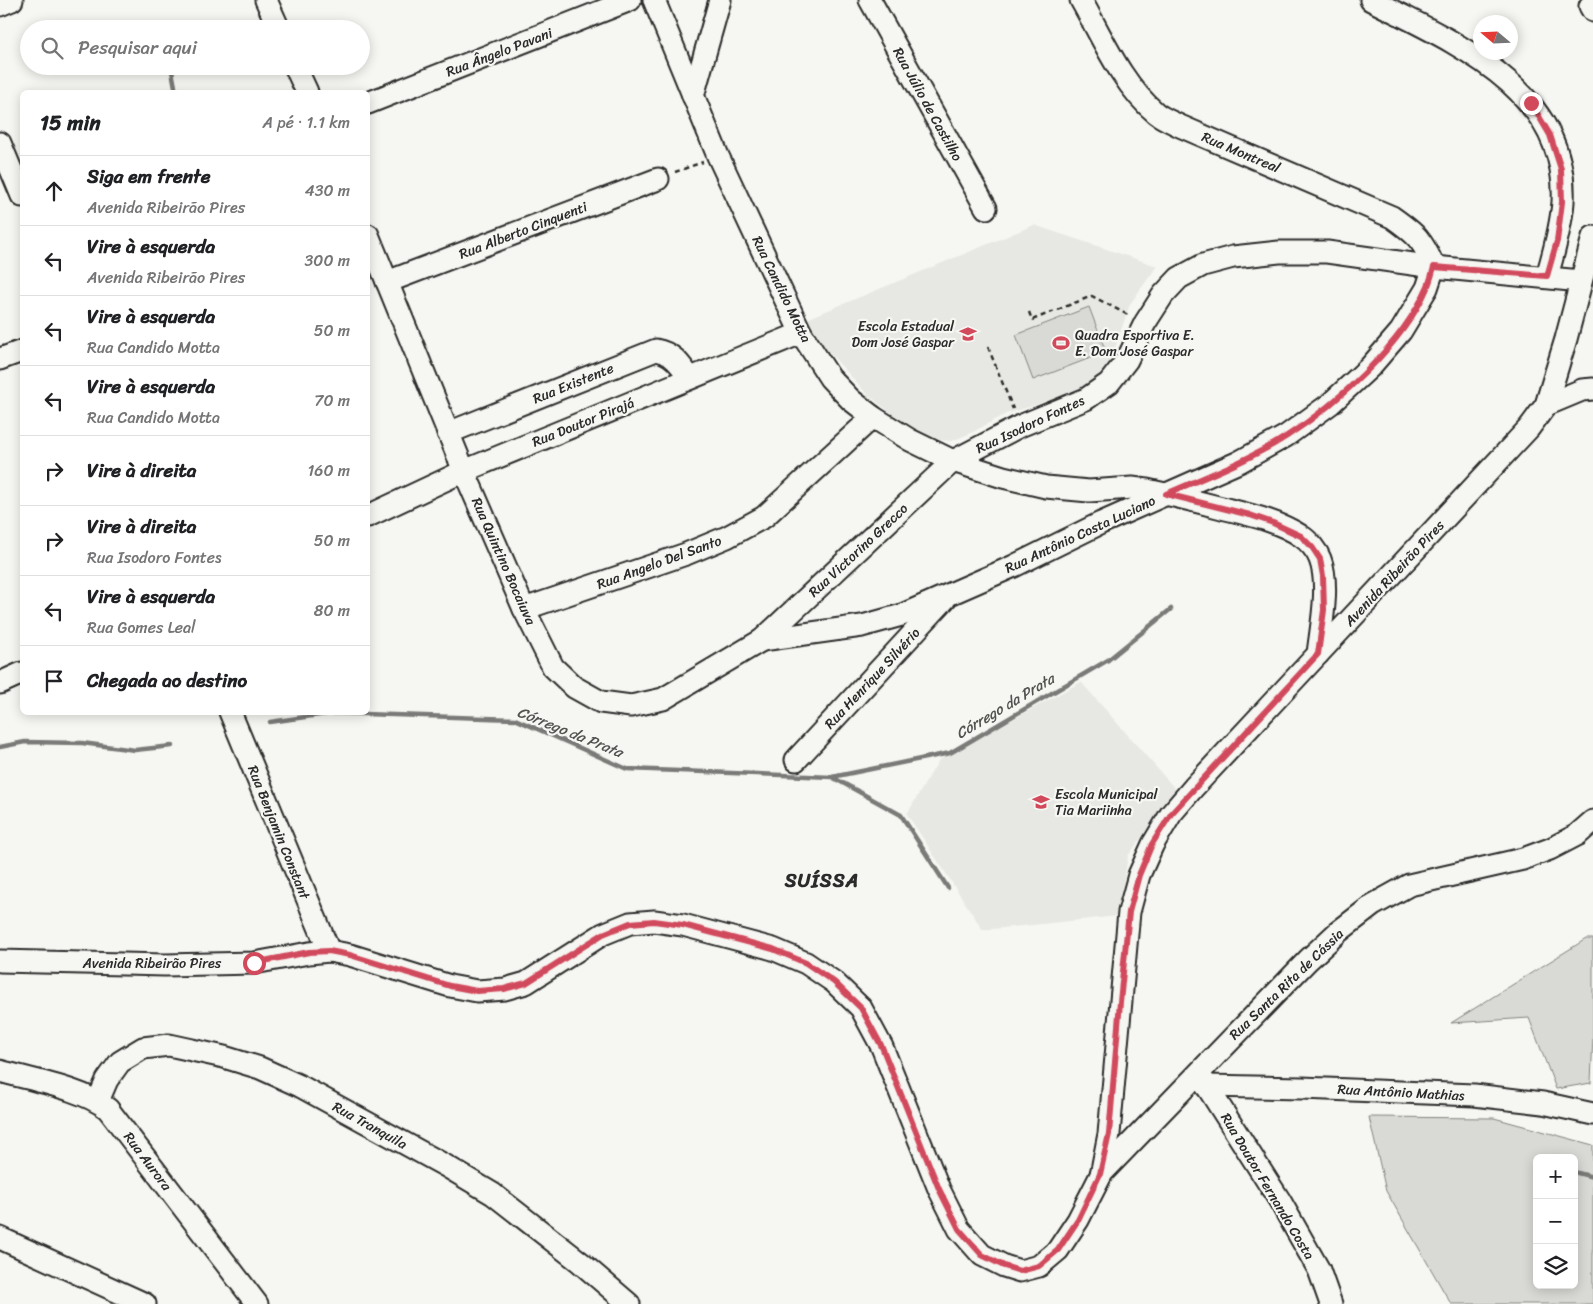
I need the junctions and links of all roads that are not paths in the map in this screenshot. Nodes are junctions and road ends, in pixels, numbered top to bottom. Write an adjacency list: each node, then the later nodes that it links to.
1 (12, 0): 9 (street)
2 (266, 0): 10 (street)
3 (630, 0): 14 (street, Rua Ângelo Pavani)
4 (654, 0): 13 (street, Rua Candido Motta)
5 (720, 0): 13 (street)
6 (870, 0): 18 (street, Rua Júlio de Castilho)
7 (1081, 0): 21 (street, Rua Montreal)
8 (1371, 0): 22 (street)
9 (0, 5)
10 (275, 20)
11 (299, 75): 12 (street)
12 (306, 90)
13 (693, 96): 25 (street, Rua Candido Motta)
14 (370, 102)
15 (0, 143): 17 (street)
16 (658, 178): 24 (street, Rua Alberto Cinquenti)
17 (20, 191)
18 (986, 208)
19 (1593, 237): 23 (street)
20 (370, 240): 24 (street, Rua Quintino Bocaiuva)
21 (1434, 267): 22 (street, Rua Isodoro Fontes); 33 (street, Rua Isodoro Fontes); 35 (street, Rua Antônio Costa Luciano)
22 (1547, 276): 23 (street, Rua Isodoro Fontes)
23 (1581, 281): 30 (street)
24 (387, 282): 32 (street, Rua Quintino Bocaiuva)
25 (801, 333): 28 (street, Rua Doutor Pirajá); 31 (street, Rua Candido Motta)
26 (20, 352): 27 (street)
27 (0, 359)
28 (690, 378): 32 (street, Rua Existente); 34 (street, Rua Doutor Pirajá)
29 (1593, 389): 30 (street)
30 (1546, 405): 40 (street, Avenida Ribeirão Pires)
31 (873, 418): 33 (street, Rua Candido Motta); 38 (street, Rua Angelo Del Santo)
32 (448, 433): 34 (street, Rua Quintino Bocaiuva)
33 (954, 461): 35 (street, Rua Candido Motta); 39 (street, Rua Victorino Grecco)
34 (464, 471): 36 (street, Rua Doutor Pirajá); 38 (street, Rua Quintino Bocaiuva)
35 (1166, 494): 37 (street, Rua Antônio Costa Luciano); 40 (street, Rua Candido Motta)
36 (370, 515)
37 (948, 595): 39 (street, Rua Antônio Costa Luciano); 44 (street, Rua Henrique Silvério)
38 (524, 609): 39 (street, Rua Quintino Bocaiuva)
39 (762, 640)
40 (1318, 654): 52 (street, Avenida Ribeirão Pires)
41 (20, 674): 42 (street)
42 (0, 683)
43 (231, 715): 46 (street, Rua Benjamin Constant)
44 (796, 760)
45 (1593, 820): 49 (street, Rua Santa Rita de Cássia)
46 (329, 951): 47 (street, Avenida Ribeirão Pires); 52 (street, Avenida Ribeirão Pires)
47 (0, 961)
48 (0, 1071): 50 (street, Rua Aurora)
49 (1202, 1079): 51 (street, Rua Antônio Mathias); 52 (street, Rua Santa Rita de Cássia); 57 (street, Rua Doutor Fernando Costa)
50 (98, 1101): 55 (street, Rua Aurora); 56 (street, Rua Tranquila)
51 (1593, 1114)
52 (1100, 1174)
53 (0, 1238): 54 (street)
54 (145, 1304)
55 (257, 1304)
56 (629, 1304)
57 (1331, 1304)

